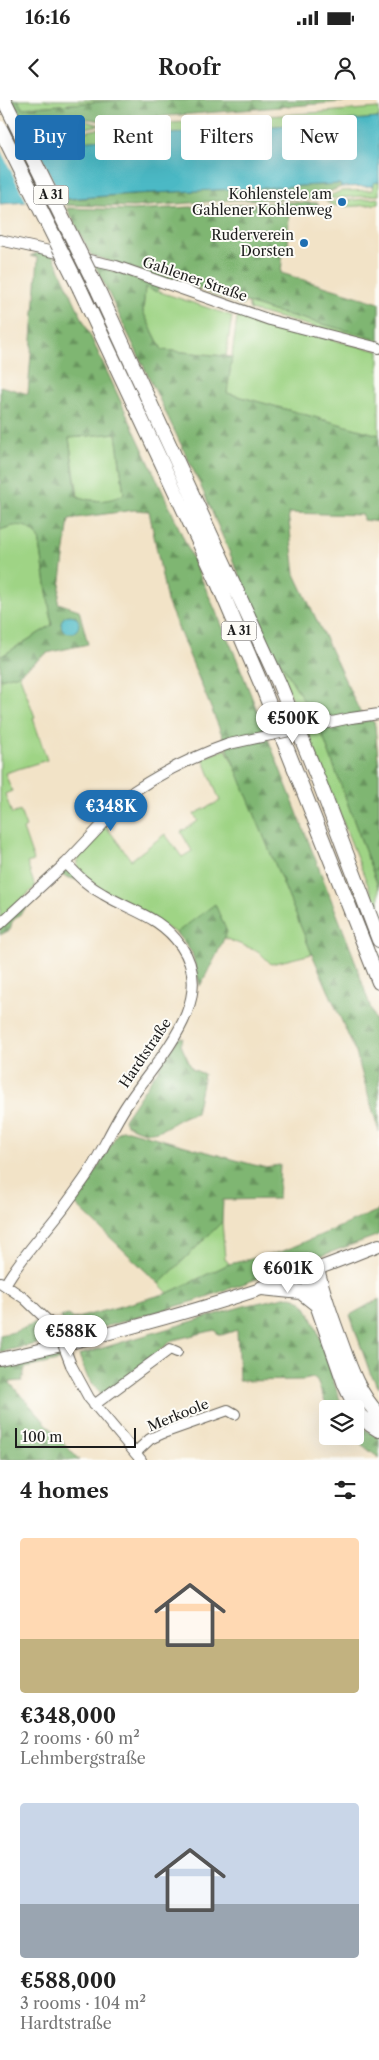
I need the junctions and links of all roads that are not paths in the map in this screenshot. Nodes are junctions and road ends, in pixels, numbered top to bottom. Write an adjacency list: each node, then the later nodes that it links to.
1 (4, 100): 6 (highway, A 31, bridge)
2 (0, 128): 11 (highway, A 31, bridge)
3 (0, 240): 4 (street, Gahlener Straße)
4 (379, 348)
5 (379, 714): 7 (street, bridge)
6 (344, 846): 8 (highway); 10 (highway, A 31)
7 (66, 863): 9 (street); 14 (street, Hardtstraße)
8 (379, 922)
9 (0, 924)
10 (379, 940)
11 (379, 982)
12 (379, 1245): 13 (main road)
13 (312, 1271): 15 (main road); 16 (highway); 21 (highway)
14 (2, 1283): 19 (street, Hardtstraße, bridge)
15 (262, 1288): 16 (highway); 18 (main road)
16 (317, 1305): 22 (highway)
17 (177, 1352): 19 (street)
18 (0, 1359)
19 (94, 1405): 23 (street, Hardtstraße)
20 (235, 1414): 23 (street, Merkoole)
21 (379, 1415)
22 (379, 1430)
23 (138, 1456)

